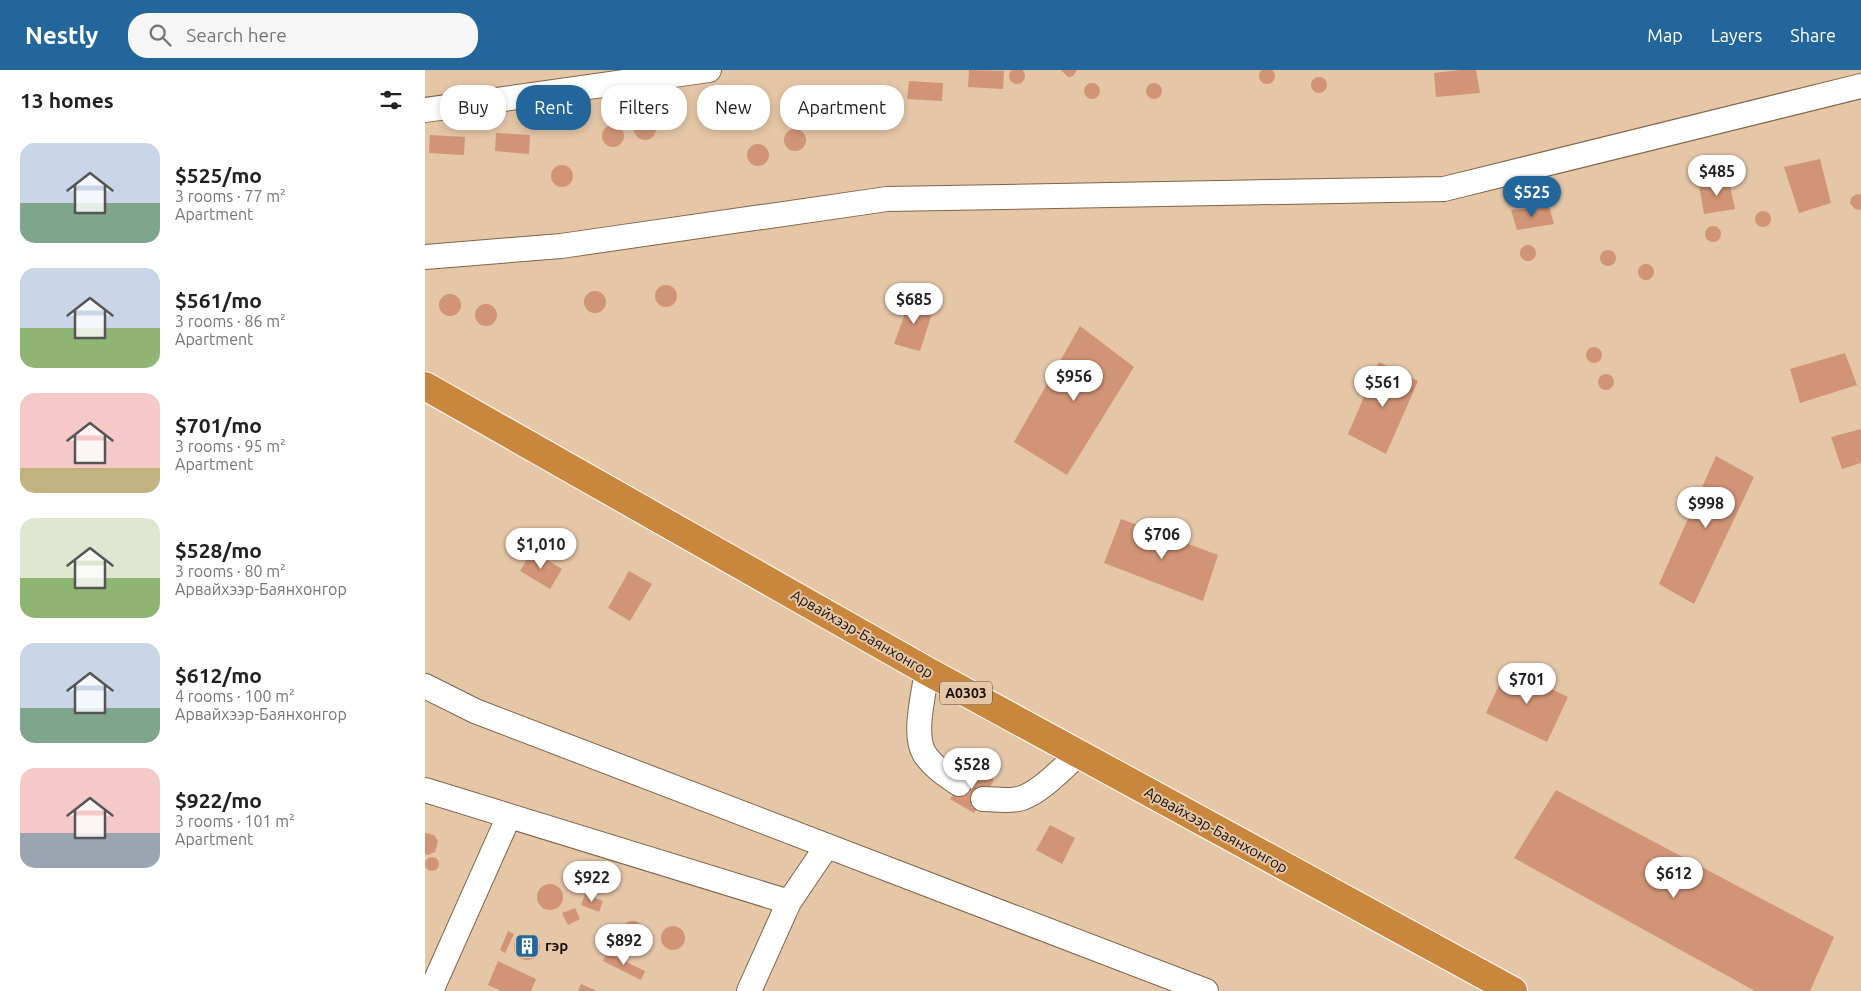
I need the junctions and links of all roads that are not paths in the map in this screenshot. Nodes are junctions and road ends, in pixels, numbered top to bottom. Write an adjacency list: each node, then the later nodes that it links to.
1 (709, 70): 3 (street)
2 (1861, 86): 4 (street)
3 (425, 110)
4 (425, 257)
5 (425, 386): 6 (highway, Арвайхээр-Баянхонгор / A0303)
6 (927, 671): 8 (highway, Арвайхээр-Баянхонгор / A0303); 9 (street)
7 (425, 686): 13 (street)
8 (1078, 755): 11 (street); 18 (highway, Арвайхээр-Баянхонгор / A0303)
9 (959, 784)
10 (425, 790): 12 (street)
11 (983, 799)
12 (509, 816): 14 (street); 15 (street)
13 (827, 846): 14 (street); 17 (street)
14 (789, 902): 16 (street)
15 (431, 991)
16 (749, 991)
17 (1206, 991)
18 (1513, 991)

